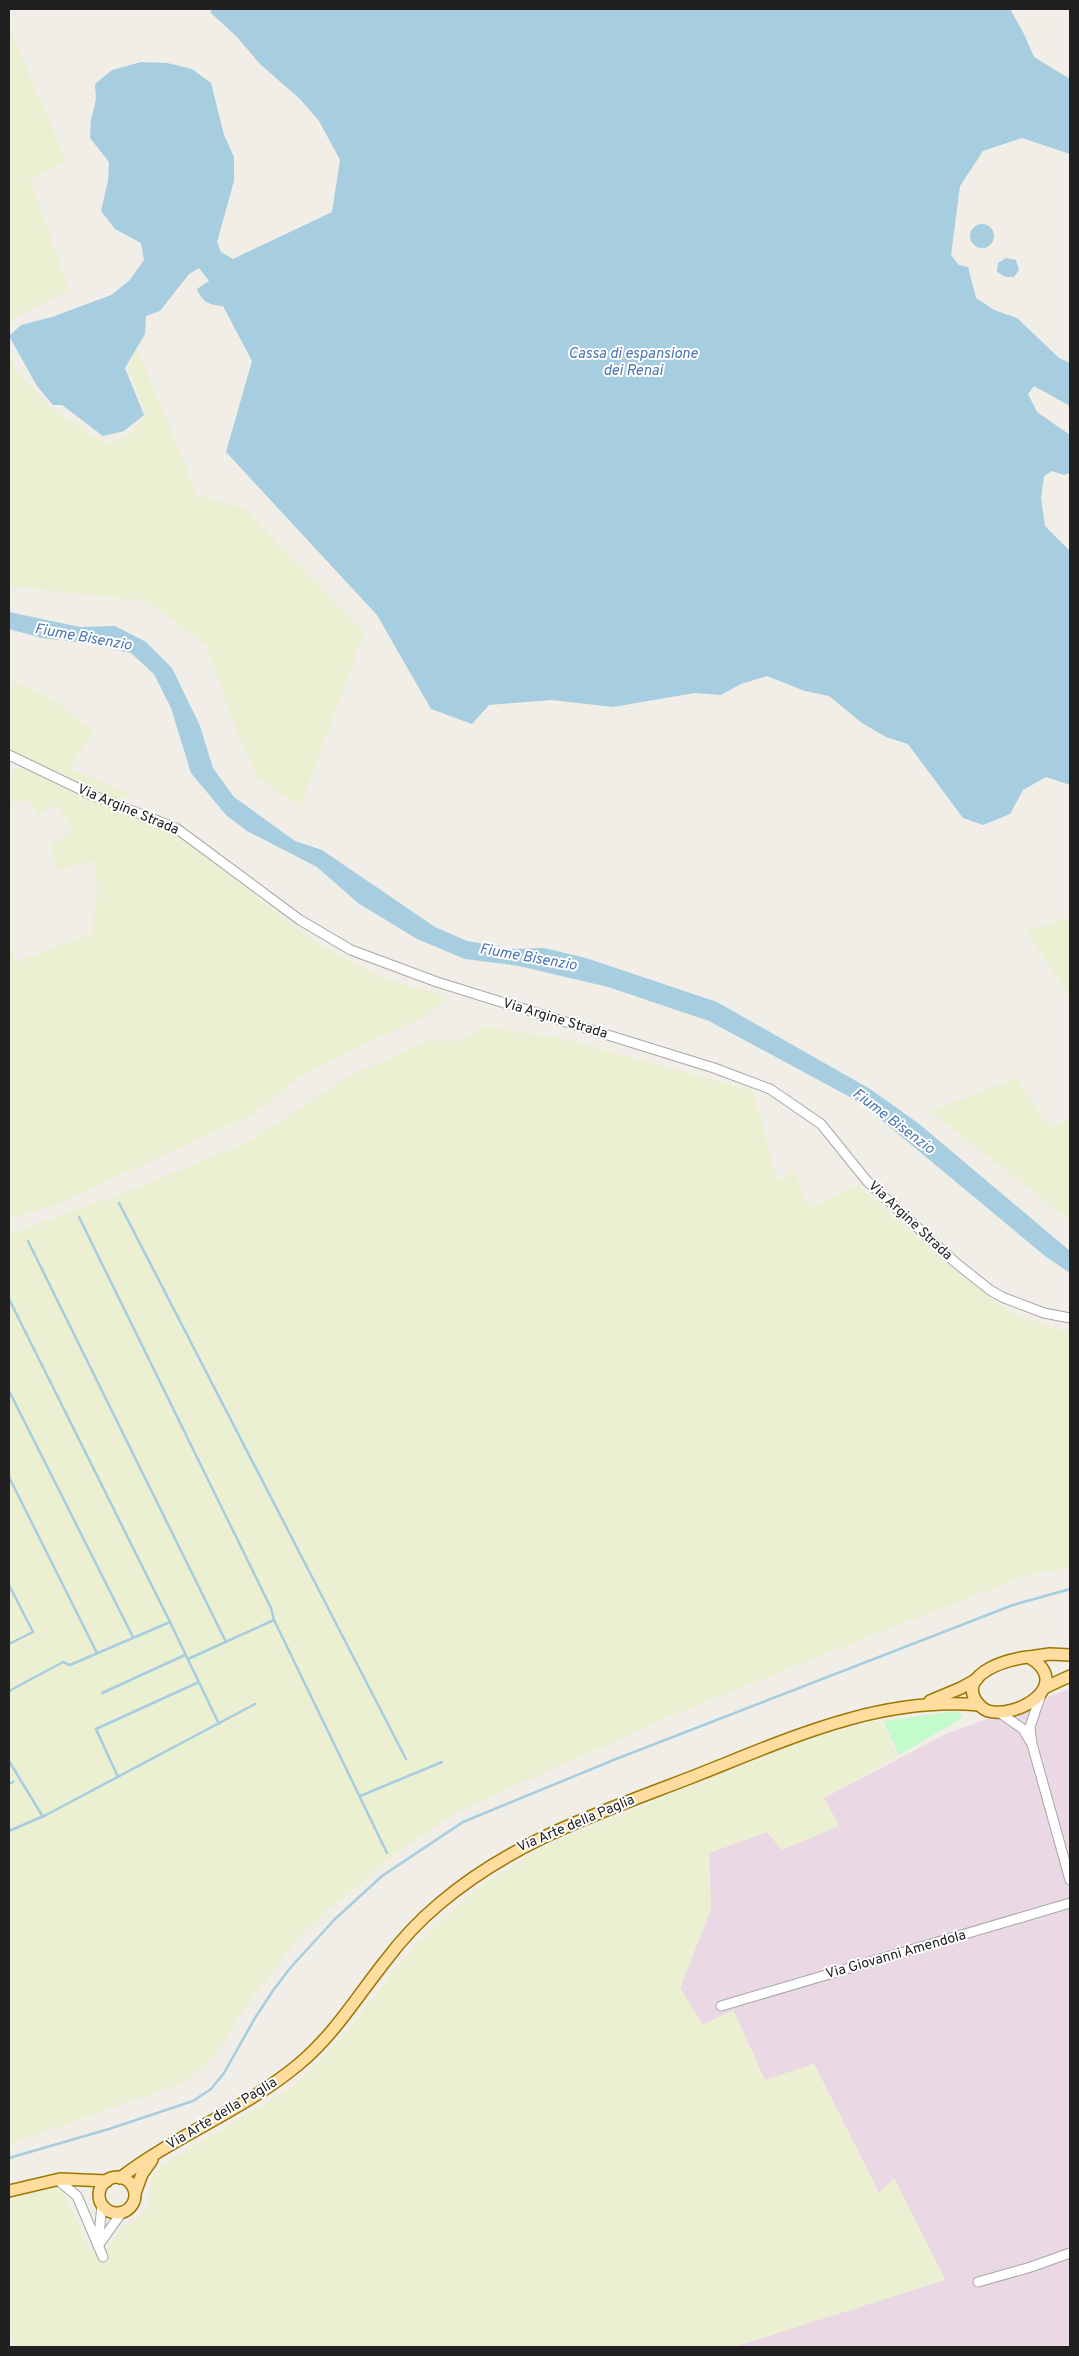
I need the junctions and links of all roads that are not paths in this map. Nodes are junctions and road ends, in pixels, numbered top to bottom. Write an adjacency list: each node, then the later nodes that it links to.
1 (9, 755): 2 (street, Via Argine Strada)
2 (1070, 1318)
3 (1070, 1656): 4 (main road, Via Arte della Paglia)
4 (1029, 1657): 6 (main road, Via Arte della Paglia); 7 (main road)
5 (1070, 1676): 7 (main road)
6 (977, 1679): 8 (main road, Via Arte della Paglia); 9 (main road)
7 (1043, 1690): 10 (main road); 11 (street)
8 (916, 1705): 9 (main road, Via Arte della Paglia); 15 (main road, Via Arte della Paglia)
9 (979, 1705): 10 (main road, Via Arte della Paglia)
10 (1000, 1713): 11 (street)
11 (1032, 1744): 12 (street)
12 (1070, 1880)
13 (1070, 1904): 14 (street, Via Giovanni Amendola)
14 (721, 2006)
15 (156, 2154): 16 (main road, Via Arte della Paglia); 21 (main road)
16 (120, 2178): 19 (main road); 21 (main road)
17 (58, 2180): 18 (main road); 20 (main road); 24 (street)
18 (70, 2180): 19 (main road); 22 (main road)
19 (107, 2181): 22 (main road)
20 (9, 2192)
21 (135, 2193): 23 (main road)
22 (101, 2200): 23 (main road); 24 (street)
23 (122, 2212): 24 (street)
24 (98, 2246): 26 (street)
25 (1070, 2253): 27 (street)
26 (103, 2257)
27 (978, 2282)

